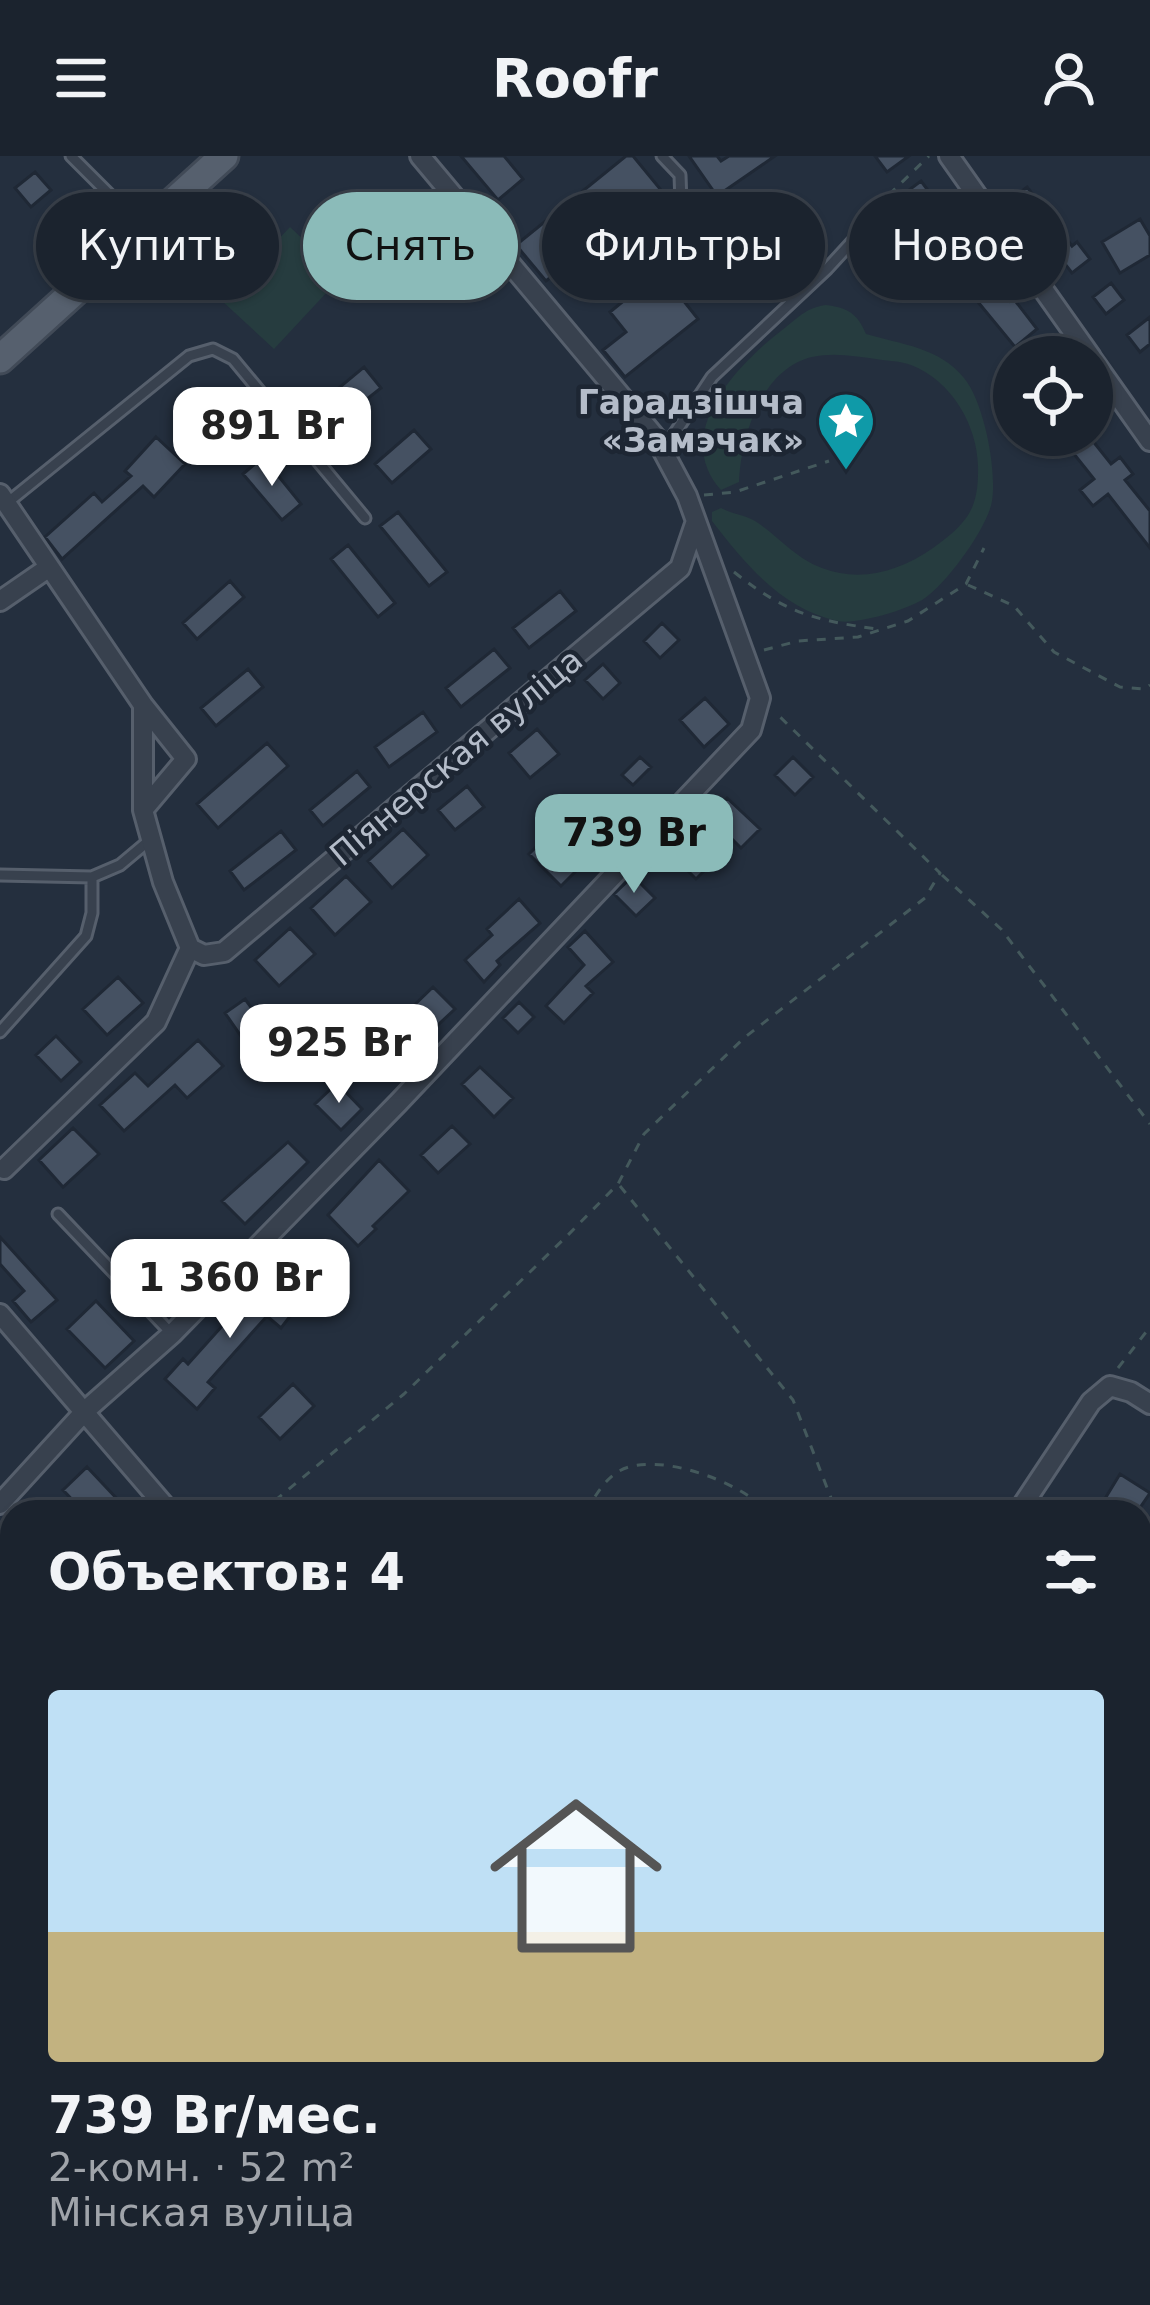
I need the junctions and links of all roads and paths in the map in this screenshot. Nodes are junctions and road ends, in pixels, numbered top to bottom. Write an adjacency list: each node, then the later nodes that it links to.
1 (71, 156): 7 (lane)
2 (420, 156): 17 (street)
3 (662, 156): 9 (lane)
4 (929, 156): 10 (path)
5 (949, 156): 13 (street)
6 (219, 158): 8 (main road)
7 (106, 192)
8 (182, 192)
9 (681, 192)
10 (889, 192)
11 (849, 245): 17 (lane)
12 (64, 300): 14 (main road)
13 (1076, 336)
14 (0, 359)
15 (1113, 389): 16 (street)
16 (1150, 441)
17 (663, 451): 19 (street)
18 (829, 461): 19 (path)
19 (687, 496): 22 (street)
20 (3, 498): 21 (lane); 25 (street)
21 (365, 518)
22 (695, 524): 24 (street); 38 (street, Піянерская вуліца)
23 (984, 548): 26 (path)
24 (709, 552): 28 (path); 29 (street)
25 (48, 568): 27 (street); 32 (street)
26 (966, 584): 28 (path); 30 (path)
27 (0, 602)
28 (882, 629): 29 (path)
29 (745, 655): 31 (street)
30 (1150, 685)
31 (760, 698): 35 (path); 46 (street)
32 (143, 705): 33 (street); 33 (street)
33 (143, 810): 34 (street)
34 (151, 839): 37 (lane); 38 (street)
35 (940, 874): 40 (path); 42 (path)
36 (0, 875): 37 (lane)
37 (92, 877): 39 (lane)
38 (190, 948): 41 (street)
39 (0, 1032)
40 (1150, 1124)
41 (4, 1169)
42 (618, 1184): 52 (path); 55 (path)
43 (58, 1214): 46 (lane)
44 (0, 1314): 49 (street)
45 (1150, 1327): 47 (path)
46 (172, 1334): 49 (street)
47 (1110, 1385): 48 (street); 56 (street)
48 (1150, 1404)
49 (86, 1411): 50 (street); 51 (street)
50 (4, 1500)
51 (160, 1500)
52 (274, 1500)
53 (592, 1500): 54 (path)
54 (753, 1500)
55 (831, 1500)
56 (1026, 1500)

